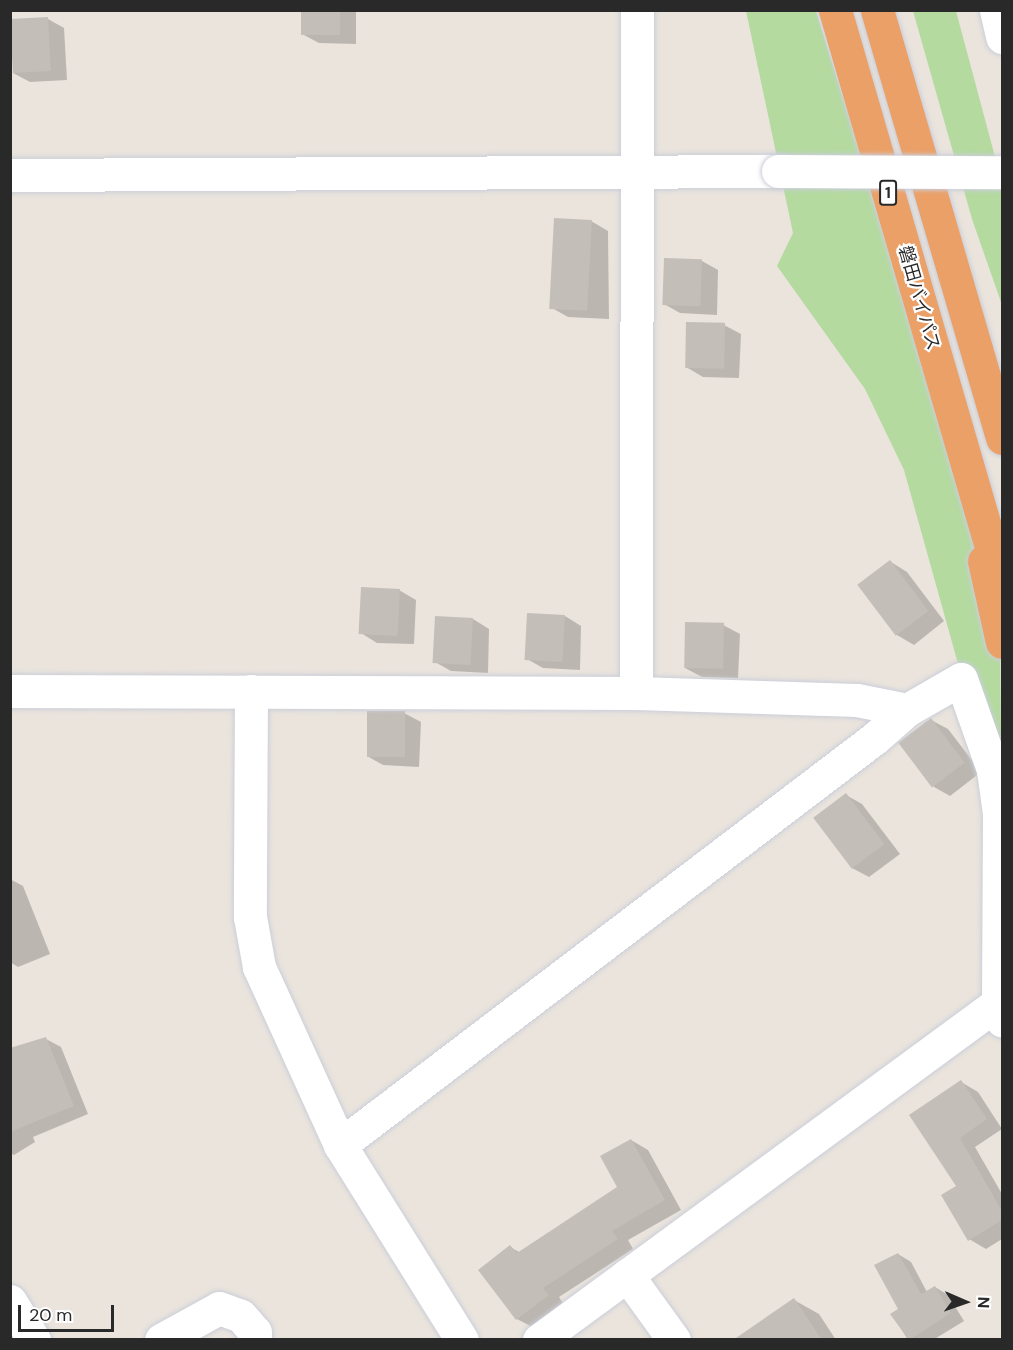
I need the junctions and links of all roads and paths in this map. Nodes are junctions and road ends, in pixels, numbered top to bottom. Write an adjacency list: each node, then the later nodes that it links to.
1 (637, 10): 7 (street)
2 (835, 10): 10 (highway, 磐田バイパス / 1)
3 (877, 10): 9 (highway)
4 (996, 10): 5 (street)
5 (1002, 37)
6 (1002, 172): 7 (street, bridge)
7 (636, 174): 8 (street); 17 (street)
8 (10, 175)
9 (976, 349): 11 (highway); 12 (highway)
10 (941, 375): 13 (highway, 磐田バイパス / 1); 14 (highway)
11 (1002, 413)
12 (1002, 438)
13 (1002, 585)
14 (1002, 642)
15 (10, 691): 16 (street)
16 (251, 691): 17 (street); 20 (street)
17 (636, 693): 18 (street)
18 (907, 710): 19 (street); 20 (street)
19 (1001, 1008): 21 (street)
20 (340, 1145): 26 (street)
21 (627, 1275): 27 (street); 28 (street)
22 (10, 1301): 23 (street)
23 (34, 1340)
24 (160, 1340): 25 (street)
25 (255, 1340)
26 (462, 1340)
27 (539, 1340)
28 (674, 1340)

